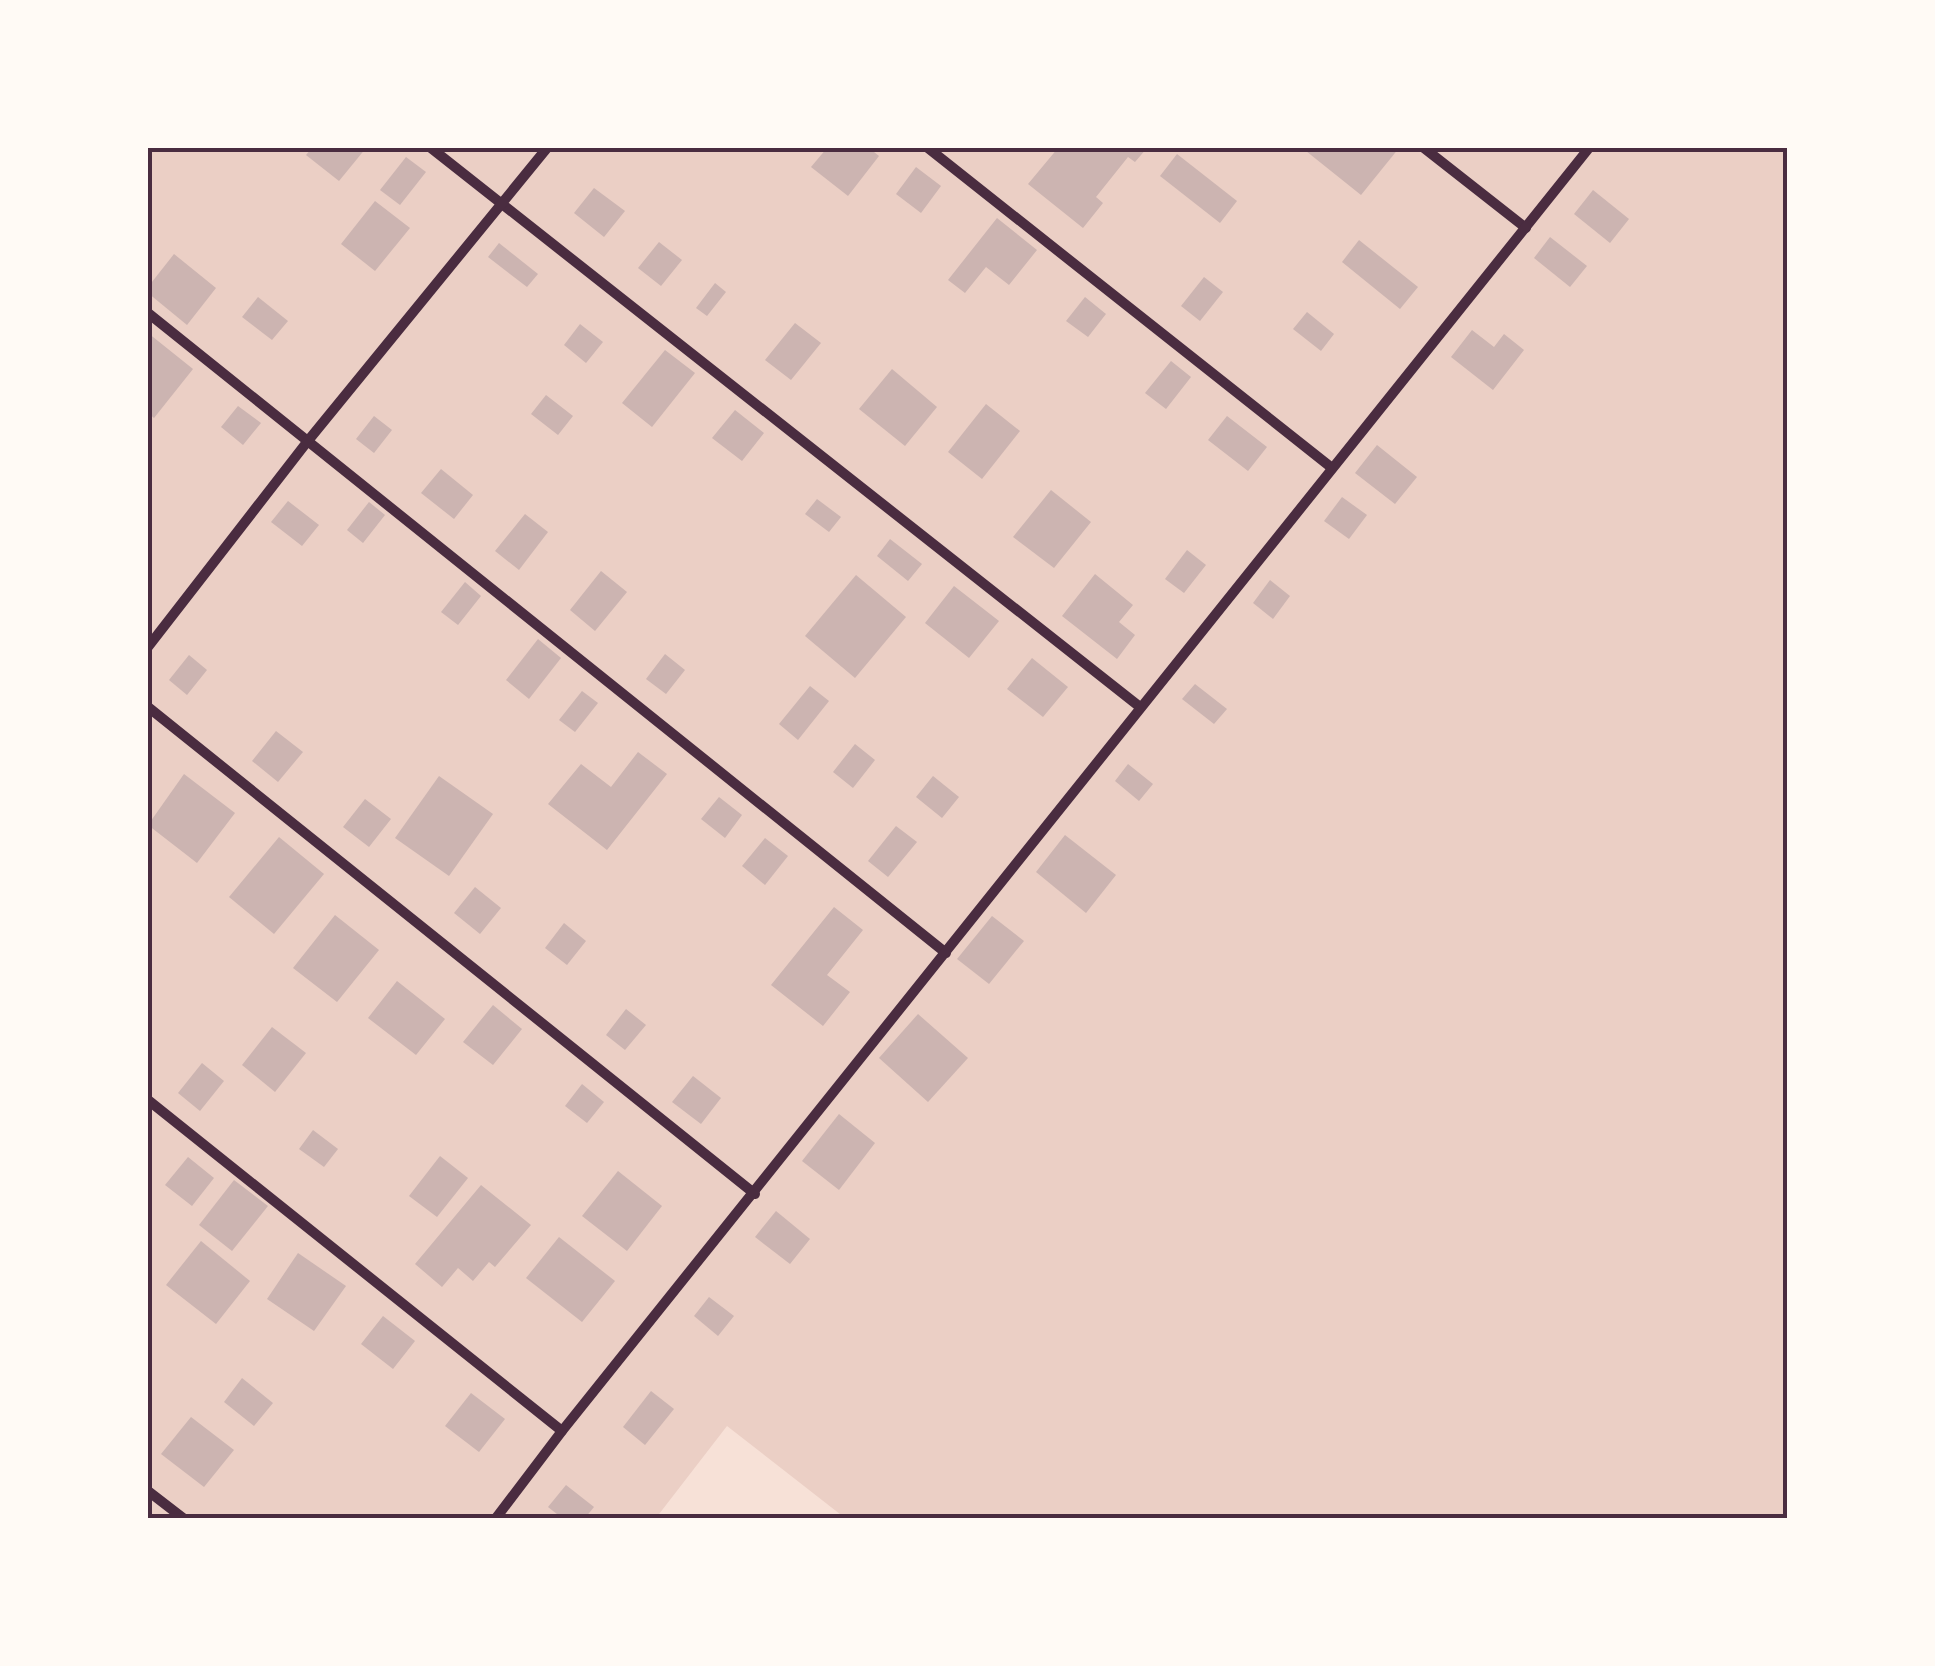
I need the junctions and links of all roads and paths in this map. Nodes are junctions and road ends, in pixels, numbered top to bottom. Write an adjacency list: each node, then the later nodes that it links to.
1 (431, 148): 6 (street)
2 (547, 148): 6 (street)
3 (928, 148): 10 (street)
4 (1424, 148): 7 (street)
5 (1589, 148): 7 (street)
6 (502, 204): 9 (street); 13 (street)
7 (1526, 228): 10 (street)
8 (148, 313): 9 (street)
9 (307, 442): 11 (street); 14 (street)
10 (1332, 468): 13 (street)
11 (148, 646)
12 (148, 706): 16 (street)
13 (1140, 707): 14 (street)
14 (946, 953): 16 (street)
15 (148, 1100): 17 (street)
16 (755, 1194): 17 (street)
17 (562, 1431): 20 (street)
18 (148, 1491): 19 (street)
19 (183, 1518)
20 (496, 1518)

